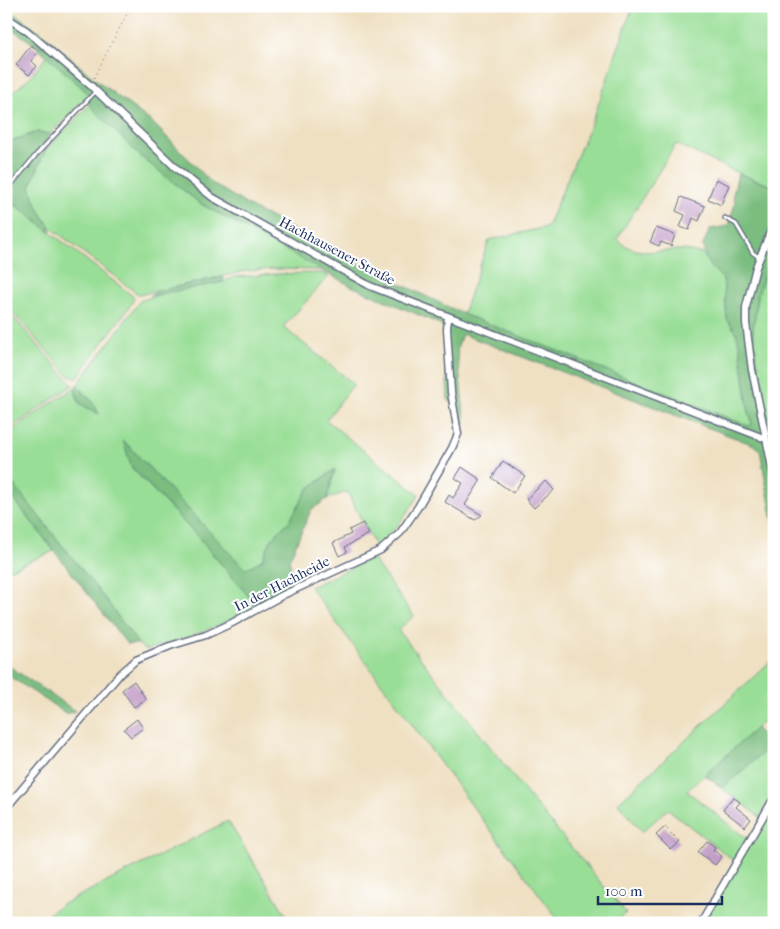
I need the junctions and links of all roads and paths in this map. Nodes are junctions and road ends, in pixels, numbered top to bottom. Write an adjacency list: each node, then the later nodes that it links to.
1 (131, 6): 3 (path)
2 (6, 17): 3 (street, Hachhausener Straße)
3 (91, 86): 4 (street, Hachhausener Straße)
4 (97, 91): 5 (lane); 9 (street, Hachhausener Straße)
5 (6, 191)
6 (725, 218): 8 (lane)
7 (774, 223): 8 (street)
8 (759, 257): 10 (street)
9 (448, 317): 10 (street, Hachhausener Straße); 13 (street, In der Hachheide)
10 (766, 439): 11 (street)
11 (774, 477)
12 (774, 798): 14 (street)
13 (6, 808)
14 (701, 923)

